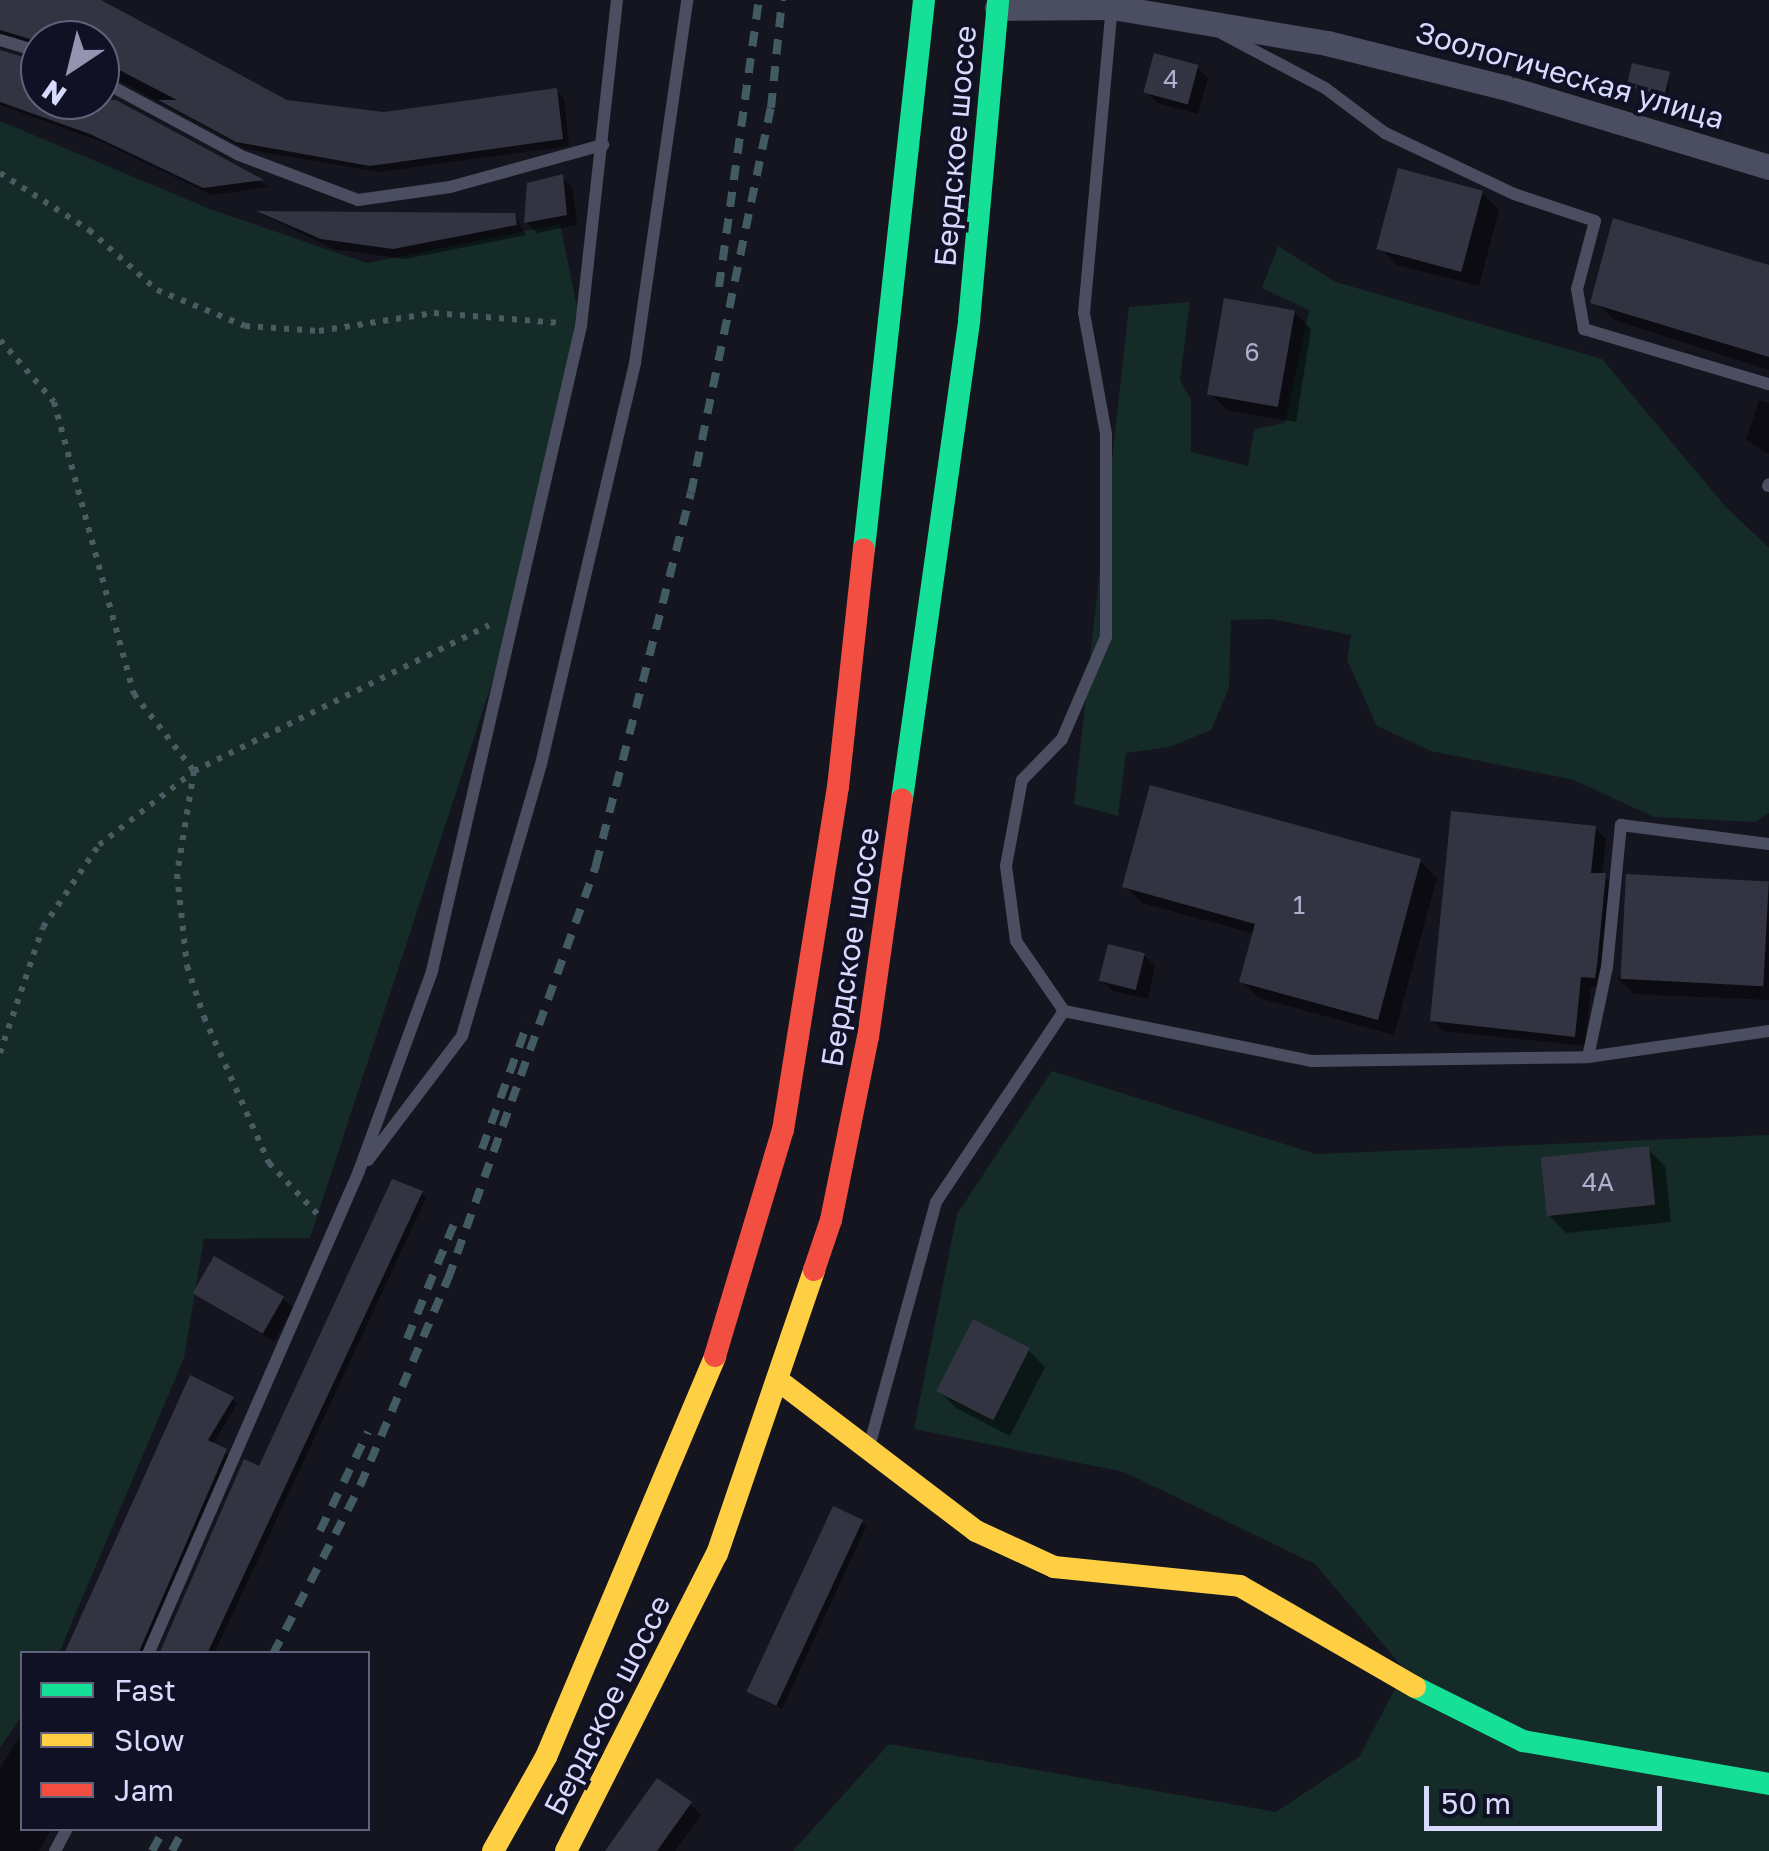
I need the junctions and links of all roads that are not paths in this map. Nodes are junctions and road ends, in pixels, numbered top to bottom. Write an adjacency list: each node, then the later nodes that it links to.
1 (617, 0): 8 (lane)
2 (687, 0): 17 (lane)
3 (924, 0): 11 (main road, Бердское шоссе)
4 (997, 4): 5 (street, Зоологическая улица); 12 (main road, Бердское шоссе)
5 (1112, 8): 6 (street, Зоологическая улица); 14 (lane)
6 (1196, 19): 9 (street, Зоологическая улица); 10 (lane)
7 (120, 91): 8 (lane)
8 (603, 144): 17 (lane)
9 (1769, 167)
10 (1769, 384)
11 (838, 786): 12 (main road); 22 (main road, Бердское шоссе)
12 (904, 790): 18 (main road, Бердское шоссе)
13 (1769, 844): 16 (lane)
14 (1064, 1010): 16 (lane); 19 (lane)
15 (1769, 1031): 16 (lane)
16 (1588, 1057)
17 (359, 1171): 20 (lane)
18 (779, 1381): 19 (main road); 23 (main road, Бердское шоссе)
19 (869, 1449): 21 (main road)
20 (149, 1651)
21 (1769, 1784)
22 (494, 1851)
23 (566, 1851)

